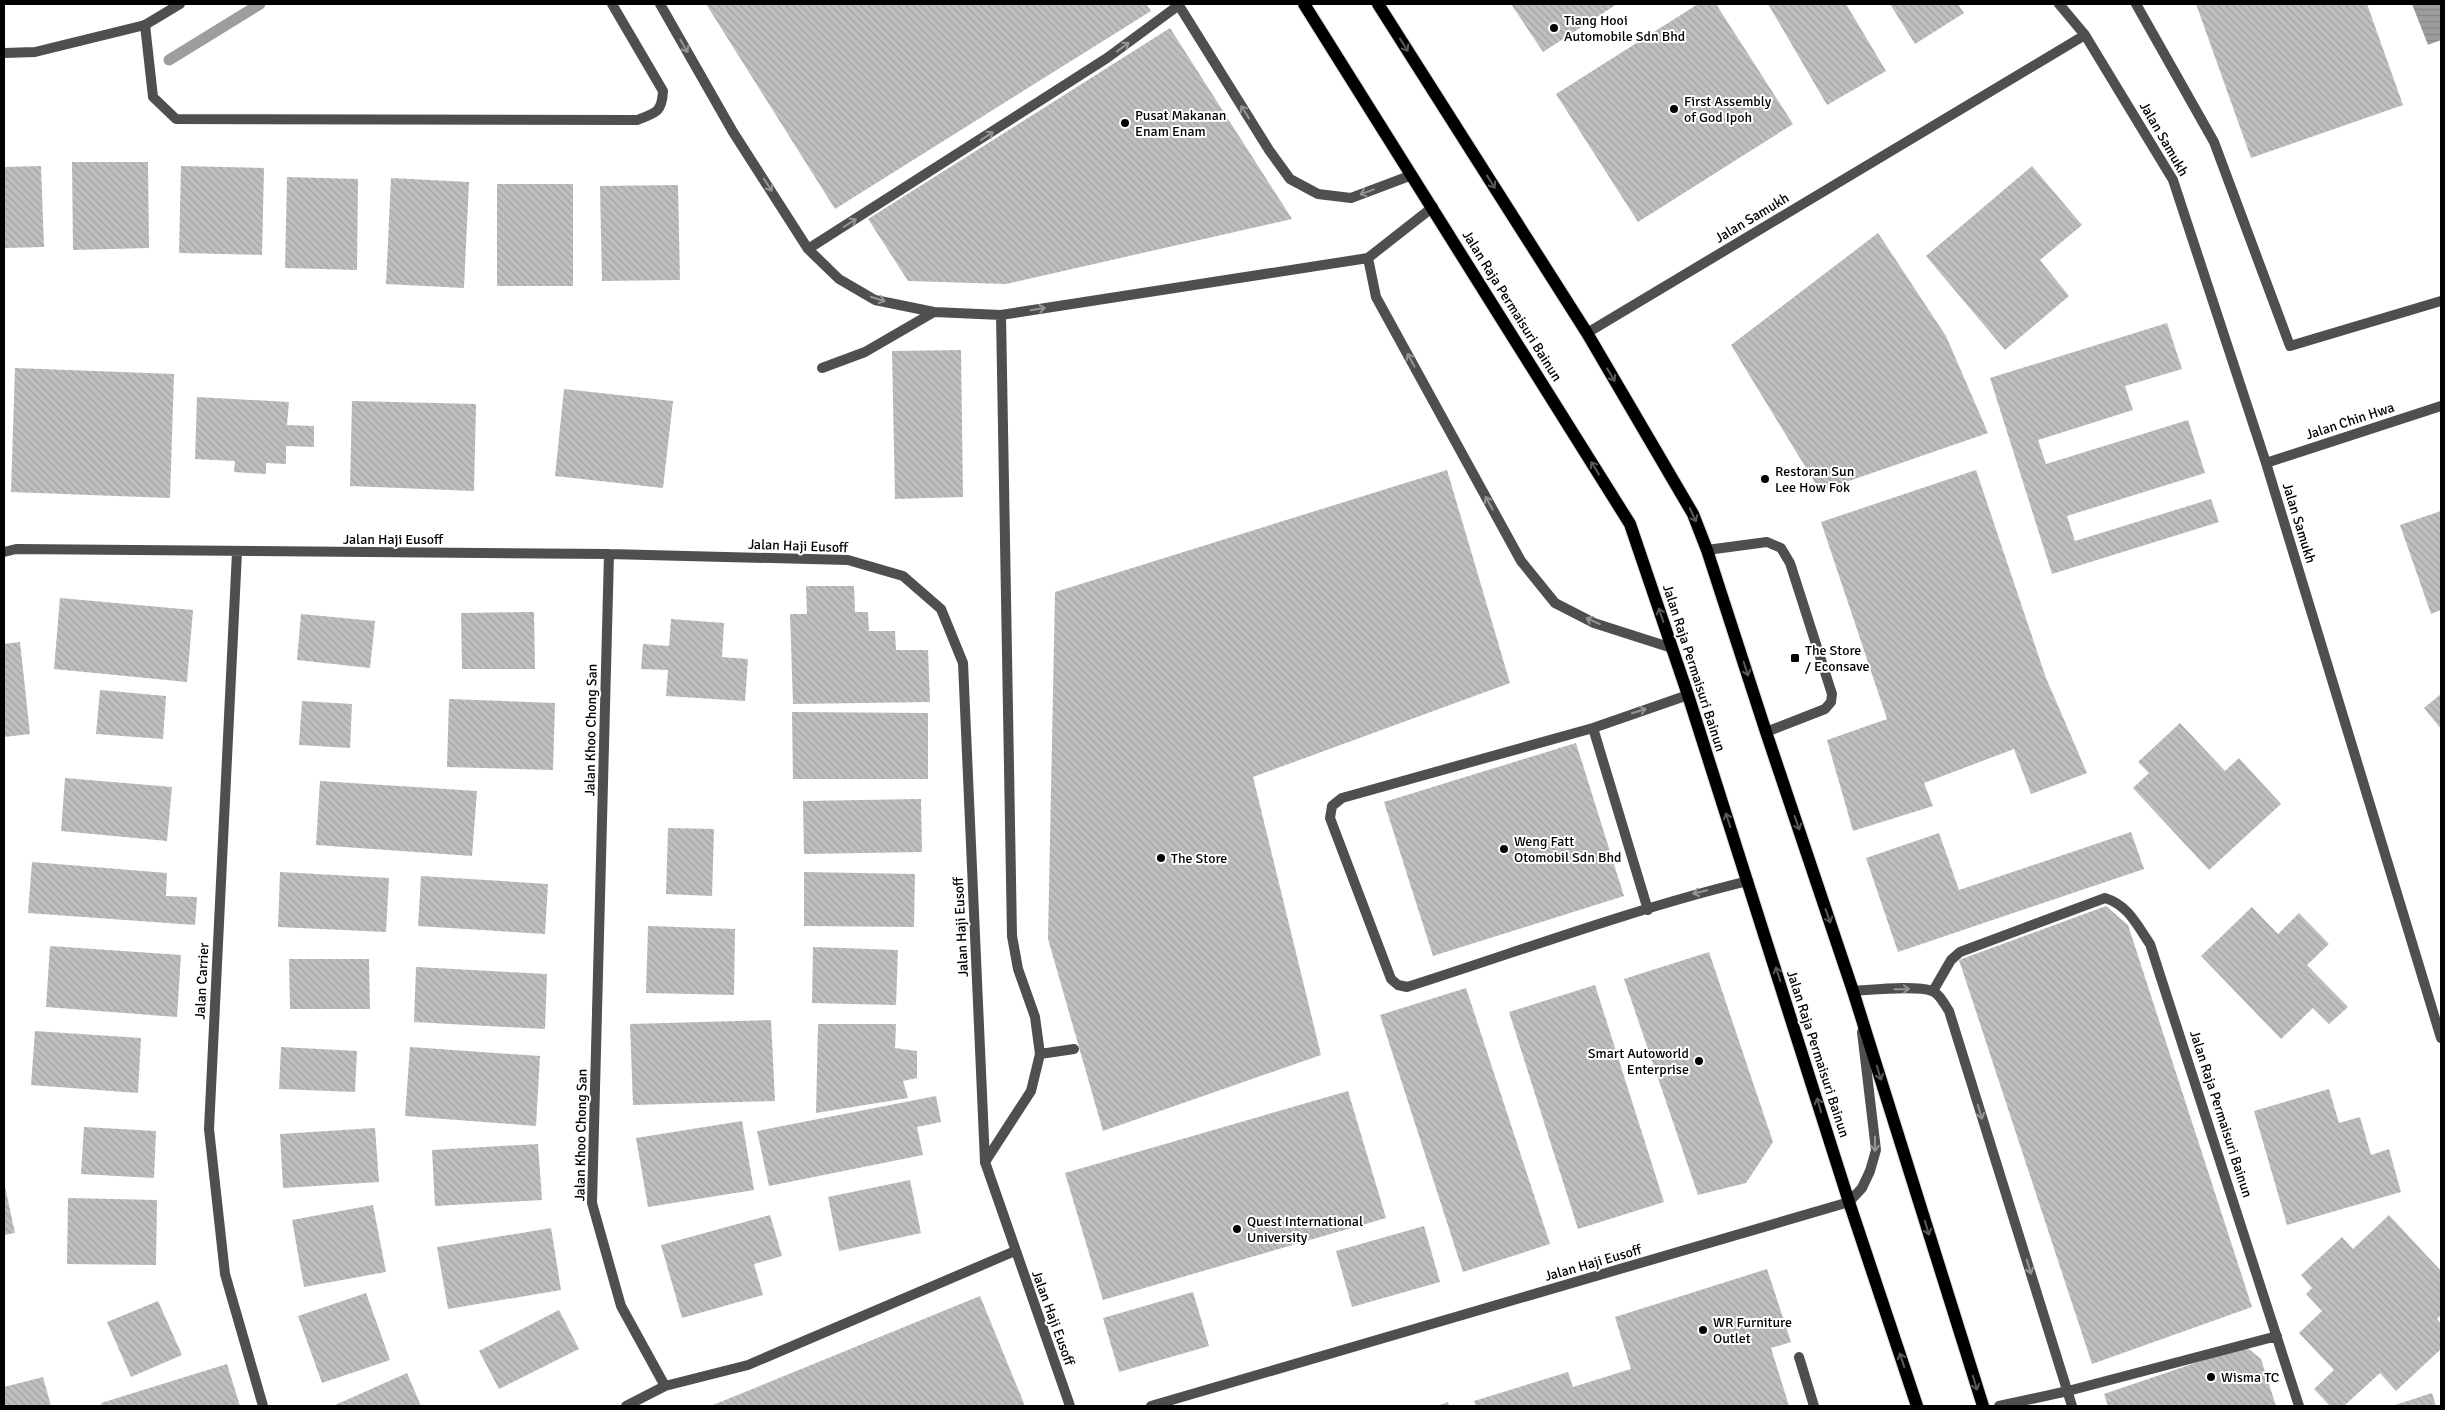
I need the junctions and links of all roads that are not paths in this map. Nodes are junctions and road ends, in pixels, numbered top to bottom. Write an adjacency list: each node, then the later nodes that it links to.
1 (180, 4): 9 (street)
2 (612, 4): 9 (street)
3 (660, 4): 14 (street, one-way to 14)
4 (1304, 4): 12 (main road, Jalan Raja Permaisuri Bainun)
5 (1378, 4): 19 (main road, one-way to 19)
6 (2059, 4): 10 (street, Jalan Samukh)
7 (2136, 4): 16 (street)
8 (1178, 5): 12 (street, one-way to 8); 14 (street, one-way to 8)
9 (145, 25): 11 (street)
10 (2085, 35): 19 (street, Jalan Samukh); 22 (street, Jalan Samukh)
11 (4, 53)
12 (1412, 175): 13 (main road, Jalan Raja Permaisuri Bainun)
13 (1433, 207): 15 (street); 27 (main road, Jalan Raja Permaisuri Bainun, one-way to 13)
14 (808, 249): 17 (street, one-way to 17)
15 (1368, 258): 18 (street, one-way to 15); 27 (street, one-way to 15)
16 (2441, 301)
17 (934, 312): 18 (street); 20 (street)
18 (1001, 315): 38 (street)
19 (1587, 333): 23 (main road, one-way to 23)
20 (822, 368)
21 (2441, 406): 22 (street, Jalan Chin Hwa)
22 (2266, 463): 36 (street, Jalan Samukh)
23 (1707, 550): 30 (main road, one-way to 30); 30 (street)
24 (4, 552): 25 (street, Jalan Haji Eusoff)
25 (237, 552): 26 (street, Jalan Haji Eusoff); 46 (street, Jalan Carrier)
26 (609, 554): 39 (street, Jalan Haji Eusoff); 44 (street, Jalan Khoo Chong San)
27 (1672, 648): 28 (main road, Jalan Raja Permaisuri Bainun)
28 (1688, 695): 29 (street, one-way to 28); 31 (main road, Jalan Raja Permaisuri Bainun, one-way to 28)
29 (1593, 728): 32 (street); 32 (street)
30 (1766, 732): 33 (main road, one-way to 33)
31 (1748, 881): 32 (street, one-way to 32); 40 (main road, Jalan Raja Permaisuri Bainun, one-way to 31)
32 (1648, 910)
33 (1854, 991): 34 (street, one-way to 34); 35 (main road)
34 (1933, 991): 42 (street, Jalan Raja Permaisuri Bainun); 45 (street, one-way to 45)
35 (1859, 1009): 40 (street, one-way to 40); 52 (main road, one-way to 52)
36 (2441, 1038)
37 (1074, 1049): 38 (street)
38 (1040, 1054): 39 (street)
39 (986, 1162): 41 (street, Jalan Haji Eusoff)
40 (1850, 1202): 49 (street, Jalan Haji Eusoff); 51 (main road, Jalan Raja Permaisuri Bainun, one-way to 40)
41 (1015, 1251): 44 (street); 48 (street, Jalan Haji Eusoff)
42 (2277, 1336): 45 (street); 55 (street, Jalan Raja Permaisuri Bainun)
43 (1799, 1357): 50 (street)
44 (665, 1386): 47 (street)
45 (2068, 1391): 53 (street); 54 (street)
46 (263, 1406)
47 (626, 1406)
48 (1070, 1406)
49 (1151, 1406)
50 (1814, 1406)
51 (1917, 1406)
52 (1983, 1406)
53 (1999, 1406)
54 (2072, 1406)
55 (2299, 1406)

